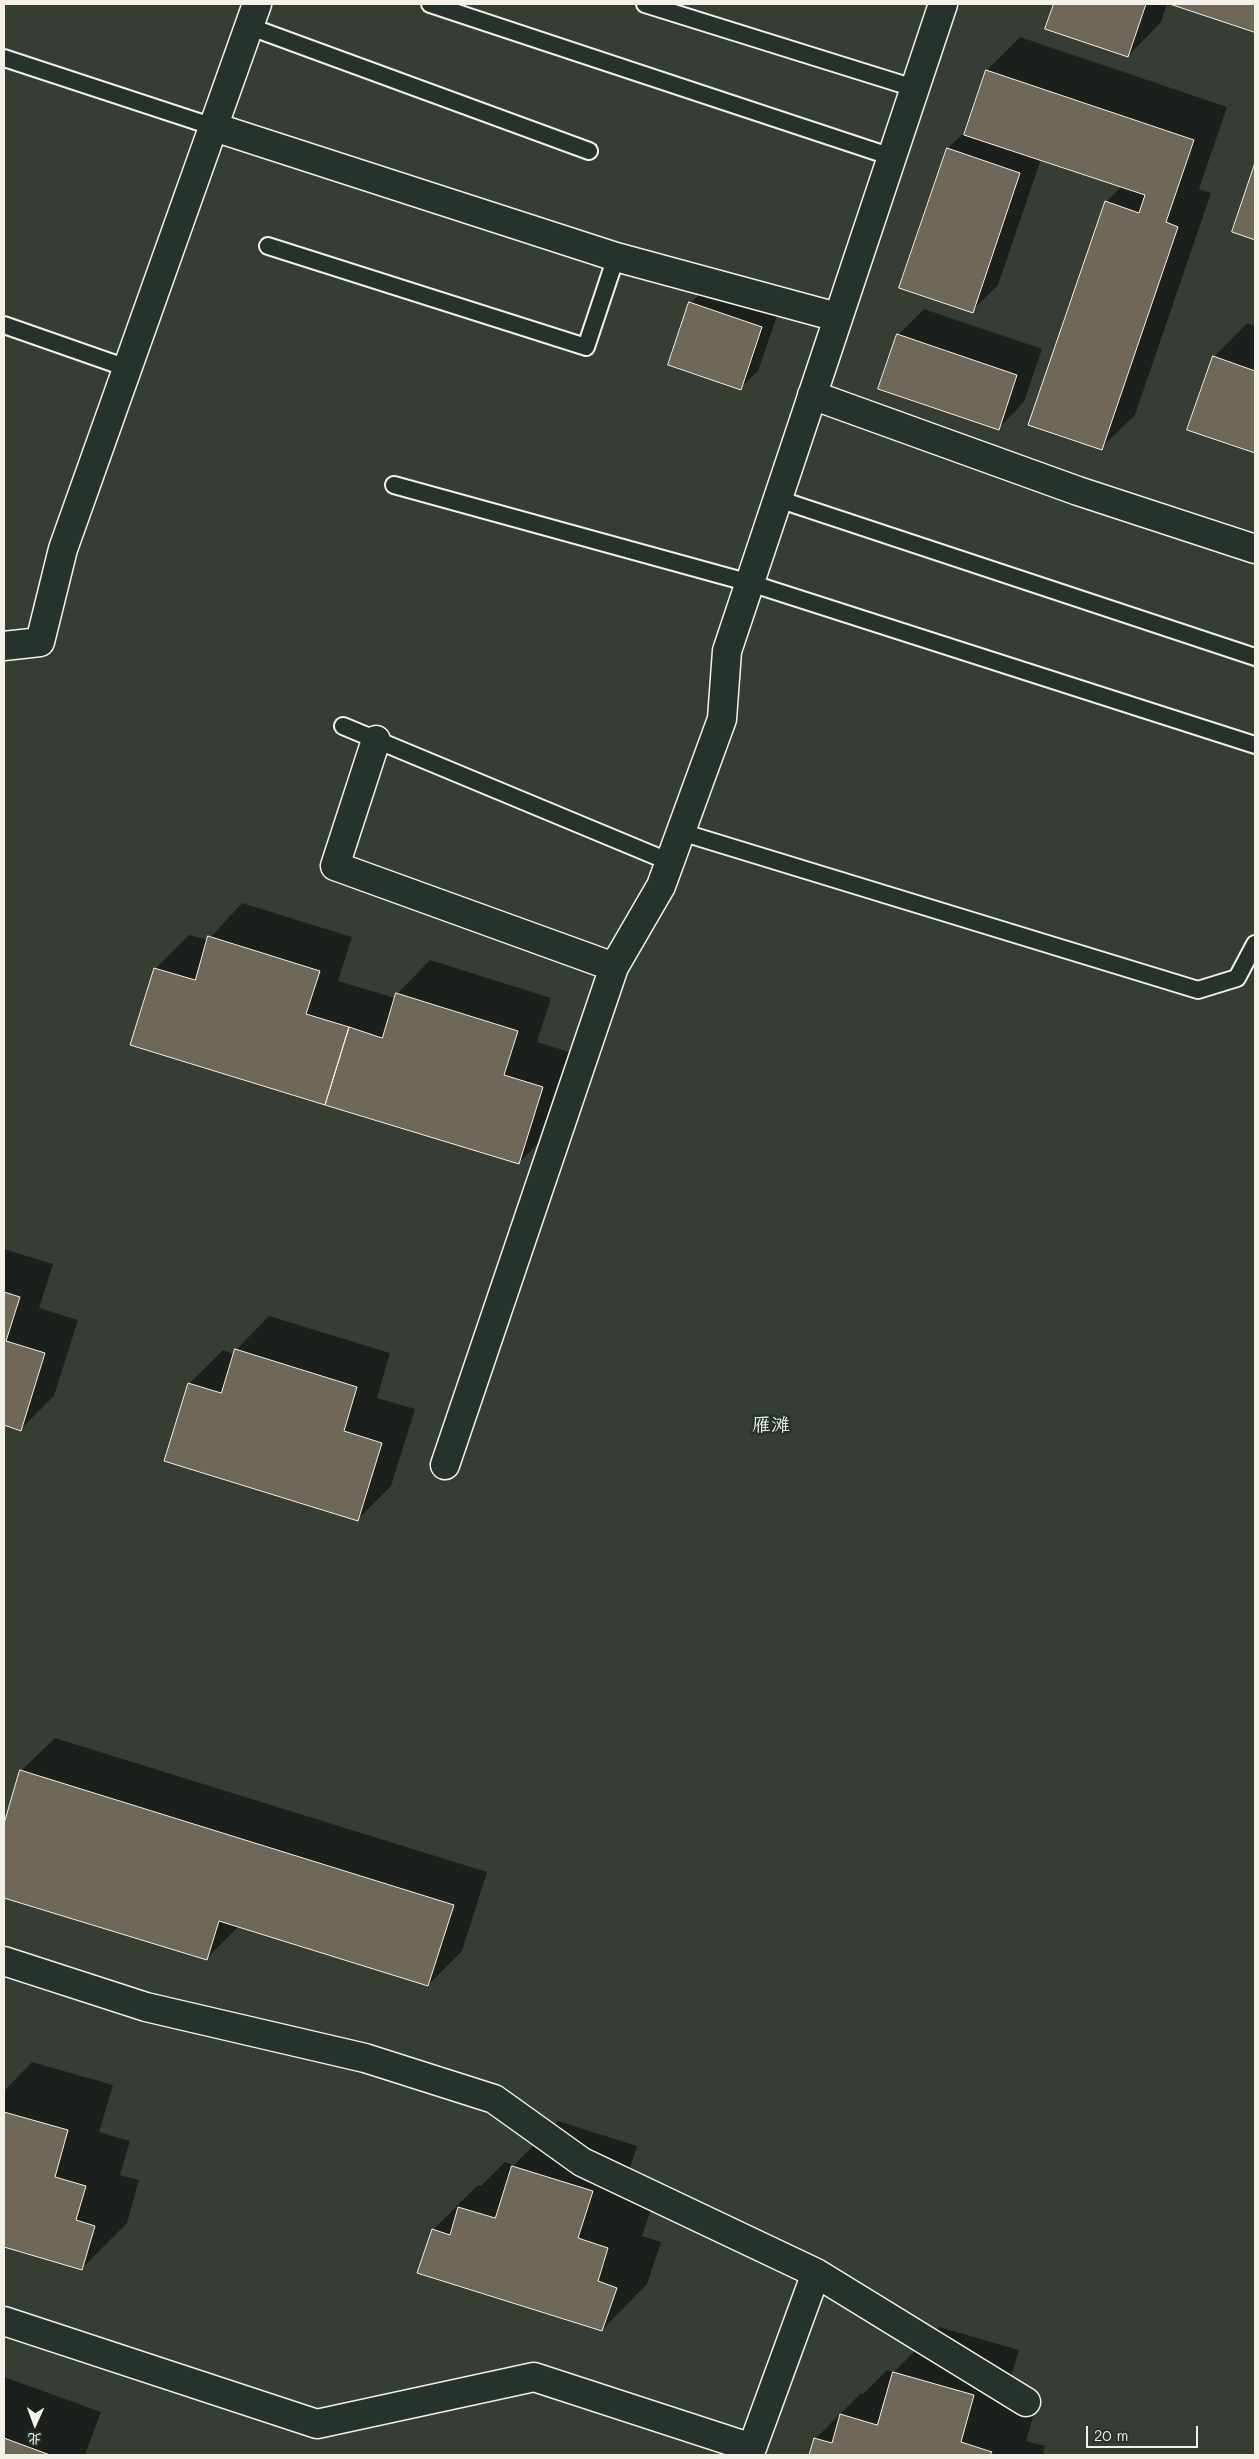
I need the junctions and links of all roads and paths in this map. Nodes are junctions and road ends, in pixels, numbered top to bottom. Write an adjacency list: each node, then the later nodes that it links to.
1 (430, 4): 9 (lane)
2 (645, 4): 6 (lane)
3 (943, 4): 6 (street)
4 (252, 15): 7 (street); 8 (lane)
5 (4, 58): 7 (lane)
6 (914, 88): 9 (street)
7 (214, 126): 11 (street); 14 (street)
8 (589, 151)
9 (892, 157): 12 (street)
10 (268, 246): 11 (lane)
11 (616, 257): 12 (street)
12 (837, 317): 15 (street)
13 (4, 325): 14 (lane)
14 (127, 368): 20 (street)
15 (812, 395): 17 (street); 18 (street)
16 (394, 485): 19 (lane)
17 (778, 499): 19 (street); 21 (lane)
18 (1255, 549)
19 (750, 583): 24 (lane); 25 (street)
20 (4, 646)
21 (1255, 657)
22 (343, 726): 23 (lane)
23 (376, 740): 26 (lane); 28 (street)
24 (1255, 745)
25 (681, 832): 26 (street); 27 (lane)
26 (670, 862): 28 (street)
27 (1255, 944)
28 (614, 967): 29 (street)
29 (445, 1465)
30 (4, 1960): 31 (street)
31 (816, 2273): 32 (street); 33 (street)
32 (4, 2321)
33 (1026, 2402)

